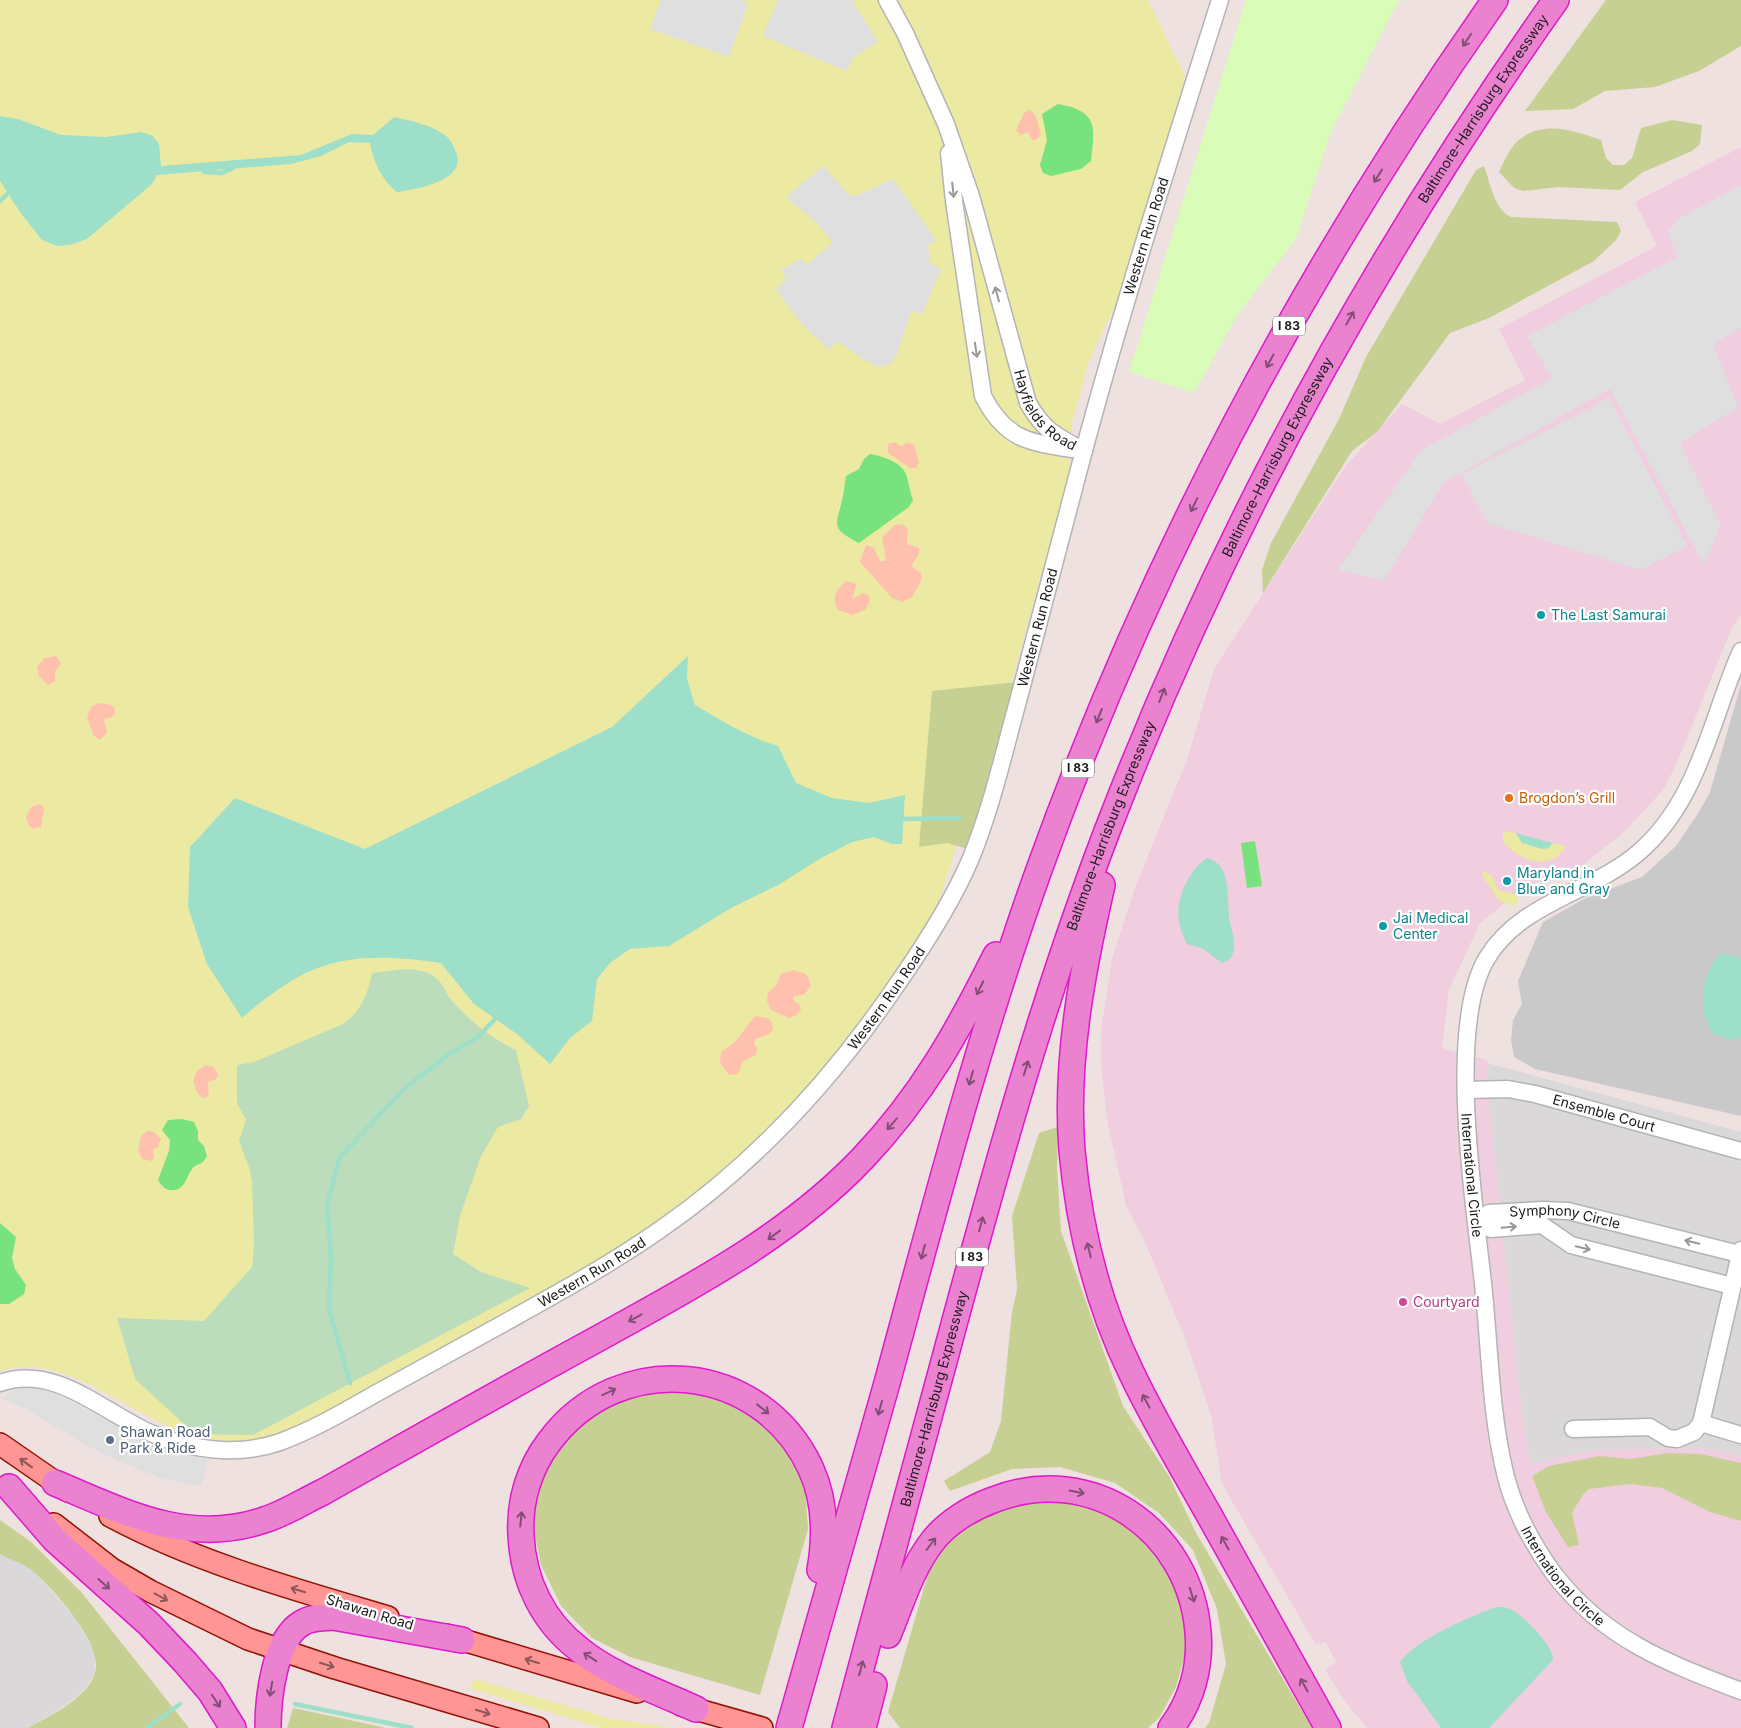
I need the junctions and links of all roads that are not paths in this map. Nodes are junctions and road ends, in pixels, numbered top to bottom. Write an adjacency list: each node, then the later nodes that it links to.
1 (887, 0): 5 (street, Hayfields Road)
2 (1220, 0): 6 (street, Western Run Road)
3 (1496, 0): 9 (highway, I 83, one-way to 9)
4 (1556, 0): 8 (highway, Baltimore-Harrisburg Expressway / I 83, one-way to 4)
5 (946, 124): 6 (street, Hayfields Road, one-way to 5); 6 (street, Hayfields Road, one-way to 6)
6 (1084, 451): 17 (street, Western Run Road)
7 (1741, 651): 10 (street, International Circle)
8 (1117, 805): 16 (highway, Baltimore-Harrisburg Expressway / I 83, one-way to 8); 37 (highway, one-way to 8)
9 (1040, 866): 23 (highway, one-way to 23); 27 (highway, I 83, one-way to 27)
10 (1466, 1090): 11 (street, Ensemble Court); 13 (street, International Circle)
11 (1741, 1151)
12 (1542, 1217): 13 (street, Symphony Circle); 14 (street, Symphony Circle, one-way to 12); 15 (street, Symphony Circle, one-way to 15)
13 (1477, 1222): 28 (street, International Circle)
14 (1740, 1252): 15 (street, Symphony Circle)
15 (1732, 1286): 18 (street, Symphony Circle)
16 (963, 1290): 24 (highway); 30 (highway, Baltimore-Harrisburg Expressway / I 83, one-way to 16)
17 (0, 1382)
18 (1700, 1423): 19 (street); 20 (street)
19 (1573, 1429)
20 (1741, 1435)
21 (0, 1444): 23 (main road, Shawan Road, one-way to 21)
22 (3, 1482): 26 (main road, one-way to 26); 31 (highway, one-way to 31)
23 (54, 1483): 25 (main road, Shawan Road, one-way to 23)
24 (888, 1634): 30 (highway); 36 (highway, one-way to 36)
25 (462, 1640): 26 (highway); 29 (main road, Shawan Road, one-way to 25)
26 (281, 1651): 32 (highway, one-way to 32); 33 (main road, one-way to 33)
27 (804, 1674): 29 (highway, one-way to 27); 35 (highway, I 83)
28 (1741, 1691)
29 (696, 1709): 34 (main road, Shawan Road)
30 (855, 1723)
31 (233, 1728)
32 (268, 1728)
33 (538, 1728)
34 (762, 1728)
35 (789, 1728)
36 (1171, 1728)
37 (1328, 1728)

